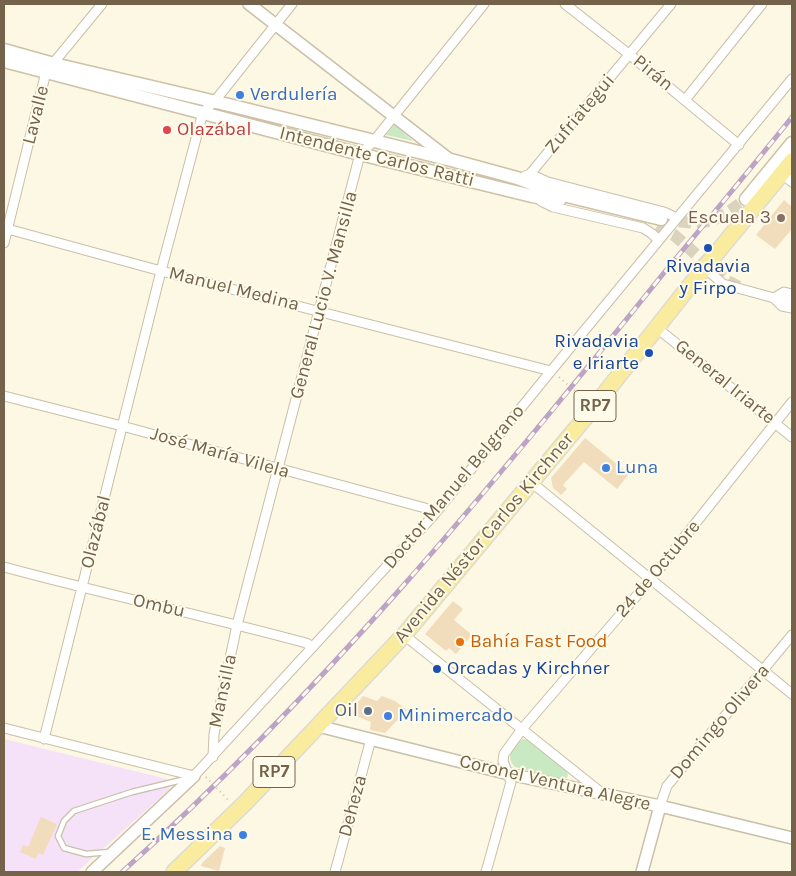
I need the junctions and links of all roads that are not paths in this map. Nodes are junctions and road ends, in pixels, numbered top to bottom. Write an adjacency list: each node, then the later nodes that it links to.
1 (102, 4): 12 (street, Lavalle)
2 (249, 4): 8 (street)
3 (292, 4): 8 (street)
4 (484, 4): 17 (street)
5 (565, 4): 10 (street, Pirán)
6 (671, 4): 10 (street, Zufriategui)
7 (762, 4): 14 (street)
8 (275, 25): 15 (street); 17 (street)
9 (4, 50): 12 (main road, Intendente Carlos Ratti)
10 (630, 55): 14 (street, Pirán); 24 (street, Zufriategui)
11 (4, 61): 12 (main road, Intendente Carlos Ratti)
12 (50, 68): 15 (main road, Intendente Carlos Ratti); 16 (main road, Intendente Carlos Ratti); 30 (street, Lavalle)
13 (792, 79): 20 (street, Doctor Manuel Belgrano)
14 (685, 100): 20 (street, Pirán)
15 (214, 102): 16 (street); 18 (main road, Intendente Carlos Ratti)
16 (203, 112): 21 (main road, Intendente Carlos Ratti); 34 (street, Olazábal)
17 (393, 116): 18 (street); 22 (street)
18 (373, 142): 21 (street); 22 (main road, Intendente Carlos Ratti)
19 (792, 144): 28 (main road)
20 (739, 145): 29 (street, Doctor Manuel Belgrano)
21 (360, 154): 27 (main road, Intendente Carlos Ratti); 37 (street, General Lucio V. Mansilla)
22 (451, 160): 25 (main road, Intendente Carlos Ratti)
23 (792, 161): 26 (main road, Avenida Néstor Carlos Kirchner / RP7)
24 (530, 174): 25 (street); 29 (street)
25 (517, 178): 27 (main road, Intendente Carlos Ratti)
26 (787, 178): 33 (main road, Avenida Néstor Carlos Kirchner / RP7)
27 (532, 196): 31 (street, Intendente Carlos Ratti)
28 (746, 199)
29 (677, 218): 31 (street, Doctor Manuel Belgrano)
30 (6, 229): 32 (street, Lavalle); 34 (street, Manuel Medina)
31 (660, 240): 39 (street, Doctor Manuel Belgrano)
32 (4, 243)
33 (705, 268): 35 (street); 38 (main road, Avenida Néstor Carlos Kirchner / RP7)
34 (161, 271): 37 (street, Manuel Medina); 43 (street, Olazábal)
35 (785, 298): 36 (street)
36 (792, 308)
37 (320, 311): 39 (street, Manuel Medina); 45 (street, General Lucio V. Mansilla)
38 (657, 328): 42 (street, General Iriarte); 46 (main road, Avenida Néstor Carlos Kirchner / RP7)
39 (551, 371): 47 (street, Doctor Manuel Belgrano)
40 (4, 396): 43 (street, José María Vilela)
41 (792, 402): 42 (street, 24 de Octubre)
42 (776, 423): 44 (street, General Iriarte); 49 (street, 24 de Octubre)
43 (122, 426): 45 (street, José María Vilela); 50 (street, Olazábal)
44 (792, 437)
45 (278, 470): 47 (street, José María Vilela); 51 (street, General Lucio V. Mansilla)
46 (531, 482): 49 (street); 52 (main road, Avenida Néstor Carlos Kirchner / RP7)
47 (433, 516): 54 (street, Doctor Manuel Belgrano)
48 (4, 567): 50 (street, Ombu)
49 (650, 579): 55 (street); 59 (street, 24 de Octubre)
50 (81, 588): 51 (street, Ombu); 60 (street, Olazábal)
51 (237, 625): 54 (street, Ombu); 62 (street, Mansilla)
52 (404, 634): 57 (main road, Avenida Néstor Carlos Kirchner / RP7); 59 (street)
53 (792, 635): 55 (street, Domingo Olivera)
54 (313, 647): 62 (street, Doctor Manuel Belgrano)
55 (763, 670): 56 (street); 66 (street, Domingo Olivera)
56 (792, 694)
57 (318, 726): 61 (street, Coronel Ventura Alegre); 69 (main road, Avenida Néstor Carlos Kirchner / RP7)
58 (4, 728): 60 (street)
59 (522, 729): 63 (street, 24 de Octubre); 65 (street)
60 (44, 739): 64 (street)
61 (370, 739): 63 (street, Coronel Ventura Alegre); 71 (street, Deheza)
62 (213, 757): 64 (street, Doctor Manuel Belgrano)
63 (509, 774): 65 (street, Coronel Ventura Alegre); 72 (street, 24 de Octubre)
64 (200, 776): 68 (street, Doctor Manuel Belgrano); 68 (lane)
65 (603, 794): 66 (street, Coronel Ventura Alegre)
66 (660, 806): 67 (street, Coronel Ventura Alegre); 73 (street, Domingo Olivera)
67 (792, 838)
68 (114, 852): 70 (street, Doctor Manuel Belgrano)
69 (180, 870)
70 (92, 872)
71 (335, 872)
72 (486, 872)
73 (642, 872)

